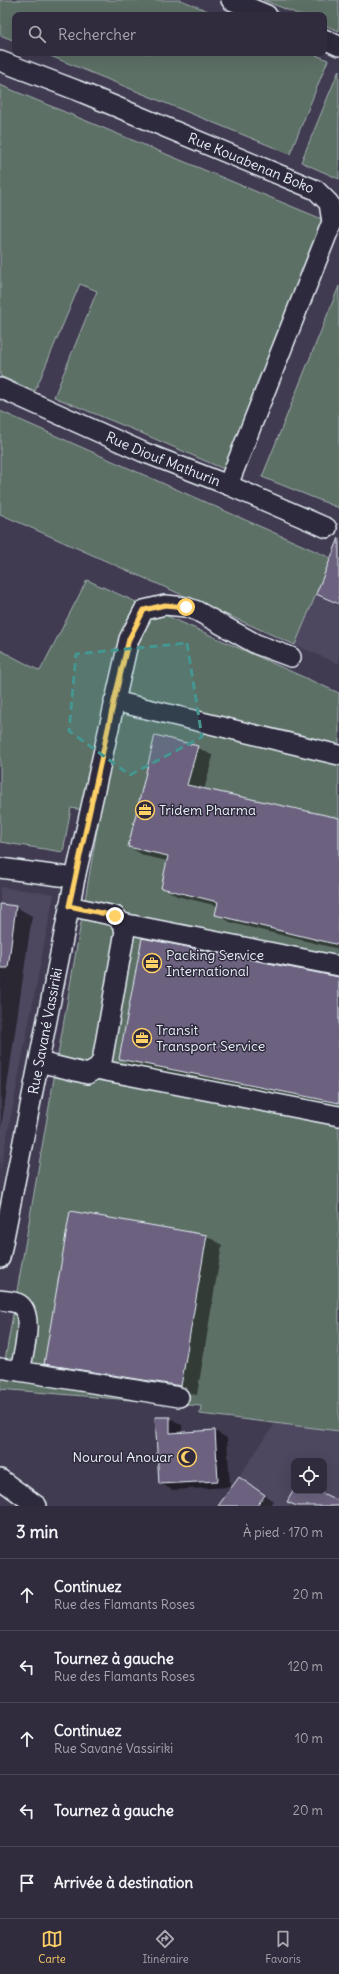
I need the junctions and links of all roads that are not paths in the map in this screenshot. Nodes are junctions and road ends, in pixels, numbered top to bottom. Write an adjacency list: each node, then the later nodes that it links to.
1 (231, 0): 2 (street)
2 (259, 12)
3 (327, 40): 4 (street)
4 (339, 46)
5 (0, 61): 7 (street, Rue Kouabenan Boko)
6 (0, 388): 7 (street, Rue Diouf Mathurin)
7 (228, 485): 8 (street, Rue Diouf Mathurin)
8 (327, 528)
9 (291, 657): 10 (street, Rue Savané Vassiriki)
10 (114, 701): 11 (street); 13 (street, Rue Savané Vassiriki)
11 (339, 755)
12 (0, 868): 13 (street)
13 (75, 878): 14 (street, Rue Savané Vassiriki)
14 (69, 906): 15 (street); 17 (street, Rue Savané Vassiriki)
15 (122, 923): 16 (street); 18 (street)
16 (339, 966)
17 (39, 1062): 18 (street); 20 (street, Rue Savané Vassiriki)
18 (96, 1069): 19 (street)
19 (339, 1116)
20 (0, 1258)
21 (0, 1300): 23 (street)
22 (0, 1368): 23 (street)
23 (20, 1371): 24 (street)
24 (179, 1397)
25 (0, 1479): 26 (street)
26 (37, 1506)

